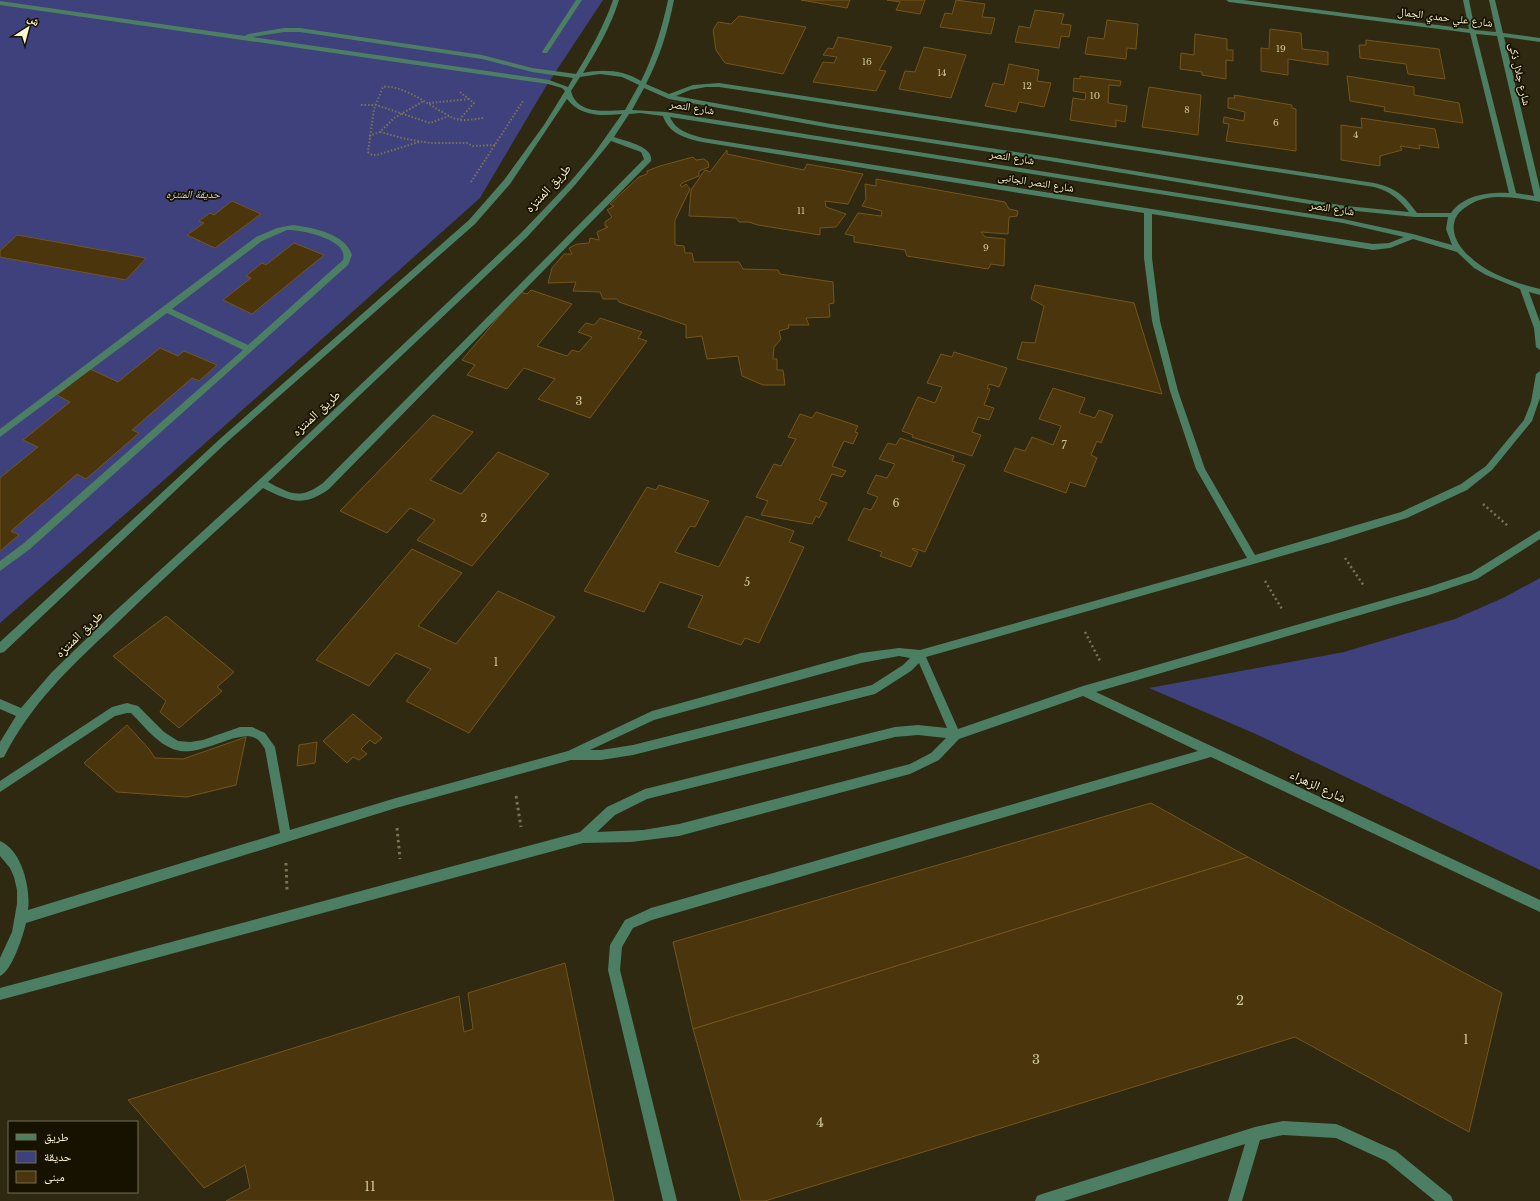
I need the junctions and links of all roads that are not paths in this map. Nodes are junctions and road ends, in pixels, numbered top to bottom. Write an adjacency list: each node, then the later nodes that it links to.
1 (579, 0): 12 (street)
2 (616, 0): 15 (street)
3 (671, 0): 16 (street, طريق المنتزه)
4 (1228, 0): 8 (street, شارع علي حمدي الجمال)
5 (1466, 0): 8 (street)
6 (1492, 0): 9 (street, شارع جلال ذكى)
7 (0, 3): 10 (street)
8 (1472, 30): 9 (street, شارع علي حمدي الجمال); 22 (street)
9 (1500, 34): 11 (street, شارع علي حمدي الجمال); 23 (street, شارع جلال ذكى)
10 (242, 38): 13 (street, شارع النصر); 14 (street)
11 (1540, 40)
12 (544, 52)
13 (507, 63): 14 (street); 15 (street, شارع النصر)
14 (497, 76): 17 (street)
15 (577, 76): 16 (street, شارع النصر); 17 (street)
16 (643, 85): 18 (street, شارع النصر); 19 (street, طريق المنتزه)
17 (568, 91): 19 (street, شارع النصر); 40 (street)
18 (669, 98): 25 (street, شارع النصر); 25 (street)
19 (627, 112): 20 (street, شارع النصر); 21 (street, طريق المنتزه)
20 (666, 114): 24 (street, شارع النصر الجانبى); 27 (street, شارع النصر)
21 (610, 138): 36 (street, طريق المنتزه); 36 (street)
22 (1513, 195): 23 (street); 26 (street)
23 (1539, 200)
24 (1148, 211): 27 (street, شارع النصر الجانبى); 38 (street)
25 (1415, 215): 26 (street, شارع النصر)
26 (1452, 215): 28 (street)
27 (1413, 236): 28 (street, شارع النصر)
28 (1460, 250): 29 (street)
29 (1524, 288): 30 (street); 32 (street)
30 (1540, 292)
31 (166, 309): 33 (street); 33 (street); 35 (street)
32 (1540, 347)
33 (249, 349): 39 (street)
34 (1540, 374): 38 (street)
35 (0, 434)
36 (263, 484): 44 (street, طريق المنتزه)
37 (1540, 534): 42 (street)
38 (1253, 560): 41 (street)
39 (0, 567)
40 (0, 650)
41 (920, 654): 45 (street); 48 (street); 48 (street)
42 (1083, 692): 45 (street); 46 (street, شارع الزهراء)
43 (0, 704): 44 (street)
44 (24, 714): 47 (street, طريق المنتزه)
45 (955, 735): 51 (street); 51 (street)
46 (1211, 752): 53 (street, شارع الزهراء); 58 (street)
47 (0, 753)
48 (570, 755): 50 (street)
49 (0, 787): 50 (street)
50 (286, 837): 54 (street)
51 (583, 837): 56 (street)
52 (0, 847): 54 (street)
53 (1540, 906)
54 (22, 918): 55 (street)
55 (0, 970)
56 (0, 994)
57 (1255, 1134): 59 (street); 60 (street); 61 (street)
58 (670, 1201)
59 (1042, 1201)
60 (1235, 1201)
61 (1446, 1201)

